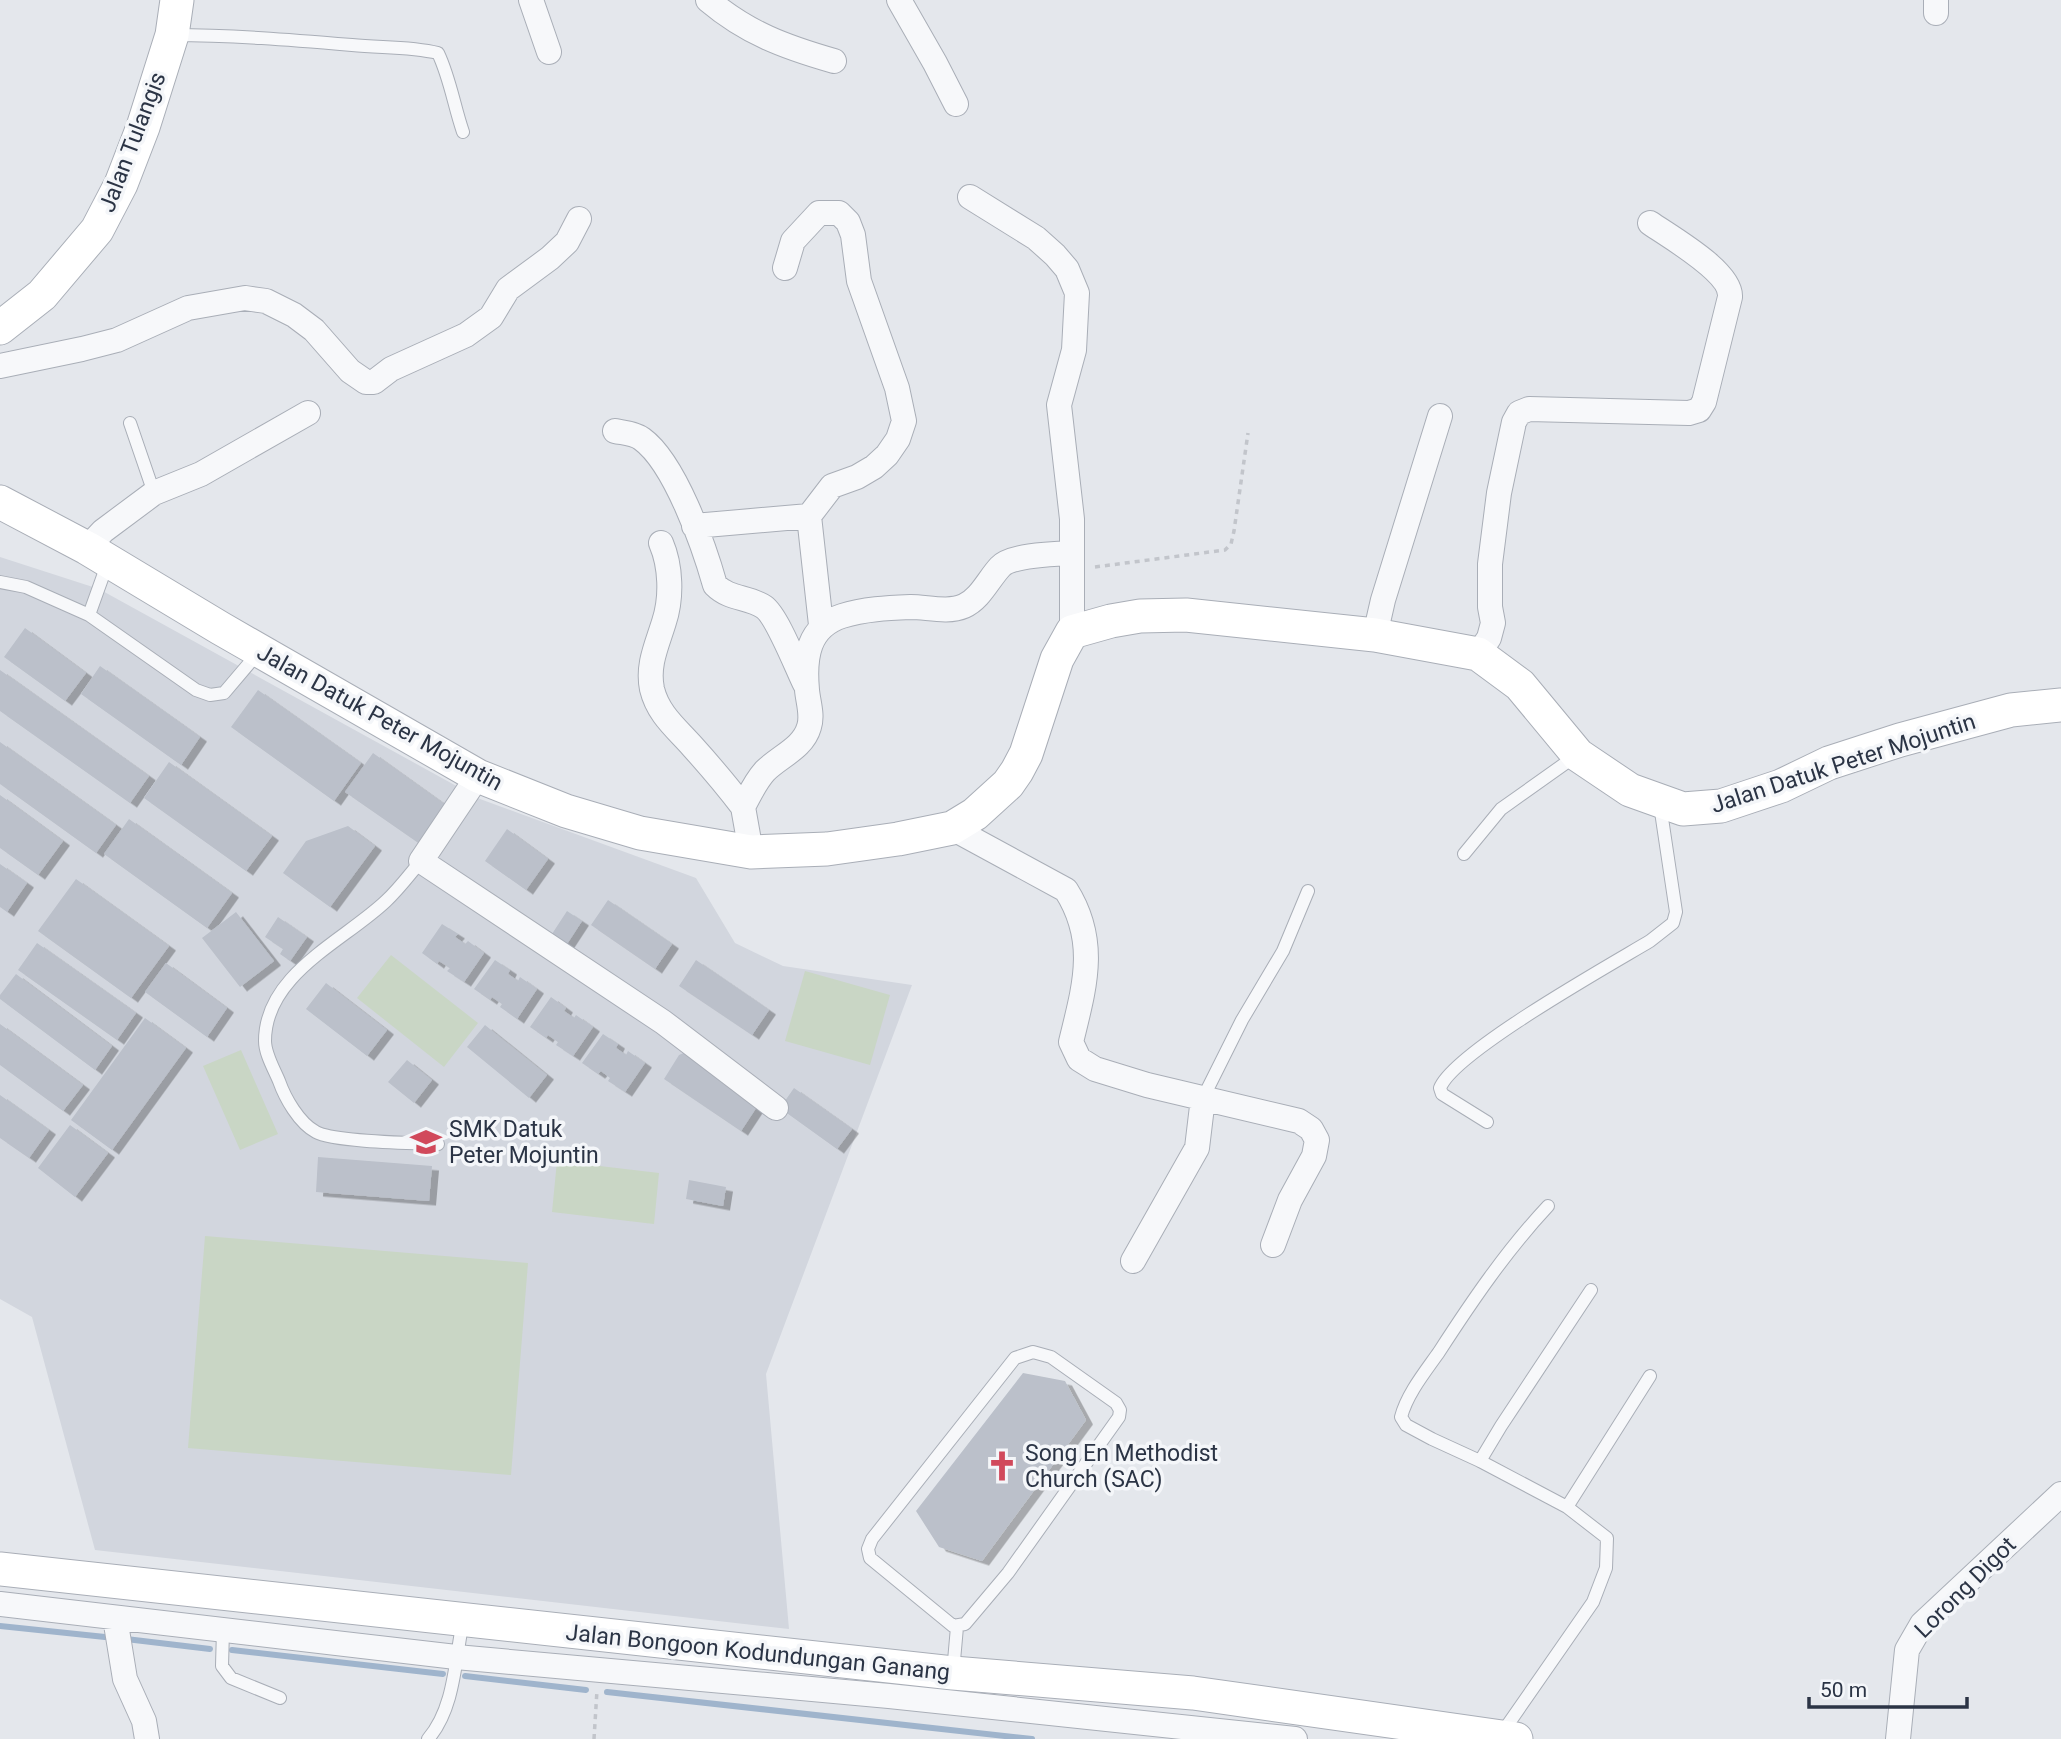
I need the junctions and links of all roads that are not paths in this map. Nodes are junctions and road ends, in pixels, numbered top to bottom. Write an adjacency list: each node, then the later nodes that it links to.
1 (177, 0): 5 (street, Jalan Tulangis)
2 (531, 0): 6 (street)
3 (708, 0): 7 (street)
4 (898, 0): 8 (street)
5 (172, 35): 9 (lane); 14 (street, Jalan Tulangis)
6 (549, 52)
7 (834, 61)
8 (956, 104)
9 (463, 132)
10 (970, 197): 26 (street)
11 (579, 219): 15 (street)
12 (1650, 223): 32 (street)
13 (785, 268): 22 (street)
14 (0, 328)
15 (0, 366)
16 (308, 413): 20 (street)
17 (1440, 416): 29 (street)
18 (130, 423): 20 (lane)
19 (615, 431): 23 (street)
20 (154, 493): 25 (street)
21 (0, 502): 25 (street, Jalan Datuk Peter Mojuntin)
22 (809, 516): 23 (street); 31 (street)
23 (694, 526): 34 (street)
24 (661, 543): 39 (street)
25 (98, 555): 28 (lane); 33 (street, Jalan Datuk Peter Mojuntin)
26 (1072, 569): 30 (street); 31 (street)
27 (0, 582): 28 (lane)
28 (89, 615): 33 (lane)
29 (1379, 619): 30 (street, Jalan Datuk Peter Mojuntin); 32 (street, Jalan Datuk Peter Mojuntin)
30 (1072, 623): 40 (street, Jalan Datuk Peter Mojuntin)
31 (821, 625): 34 (street)
32 (1487, 638): 36 (street, Jalan Datuk Peter Mojuntin)
33 (260, 650): 37 (street, Jalan Datuk Peter Mojuntin)
34 (806, 687): 39 (street)
35 (2061, 705): 38 (street, Jalan Datuk Peter Mojuntin)
36 (1578, 755): 38 (street, Jalan Datuk Peter Mojuntin); 42 (lane)
37 (478, 776): 41 (street, Jalan Datuk Peter Mojuntin); 43 (street)
38 (1659, 801): 47 (lane)
39 (743, 807): 41 (street)
40 (953, 828): 41 (street, Jalan Datuk Peter Mojuntin); 45 (street)
41 (751, 852)
42 (1464, 854)
43 (421, 861): 46 (street); 48 (lane)
44 (1308, 891): 45 (lane)
45 (1203, 1098): 50 (street); 51 (street)
46 (776, 1108)
47 (1486, 1122)
48 (438, 1144)
49 (1548, 1206): 54 (lane)
50 (1273, 1245)
51 (1133, 1261)
52 (1591, 1290): 54 (lane)
53 (1650, 1376): 56 (lane)
54 (1480, 1461): 56 (lane)
55 (2061, 1494): 73 (street, Lorong Digot)
56 (1567, 1507): 69 (lane)
57 (0, 1569): 58 (street, Jalan Bongoon Kodundungan Ganang)
58 (70, 1577): 60 (street); 62 (street, Jalan Bongoon Kodundungan Ganang)
59 (0, 1604): 60 (street)
60 (70, 1611): 61 (street)
61 (115, 1618): 64 (street); 70 (street)
62 (463, 1620): 65 (lane); 66 (street, Jalan Bongoon Kodundungan Ganang)
63 (957, 1627): 63 (lane); 66 (lane)
64 (223, 1630): 65 (street); 67 (lane)
65 (456, 1657): 68 (street); 71 (lane)
66 (953, 1673): 68 (street, Jalan Bongoon Kodundungan Ganang)
67 (280, 1698)
68 (1192, 1710): 69 (street, Jalan Bongoon Kodundungan Ganang); 72 (street)
69 (1508, 1738)
70 (147, 1739)
71 (428, 1739)
72 (1295, 1739)
73 (1898, 1739)

